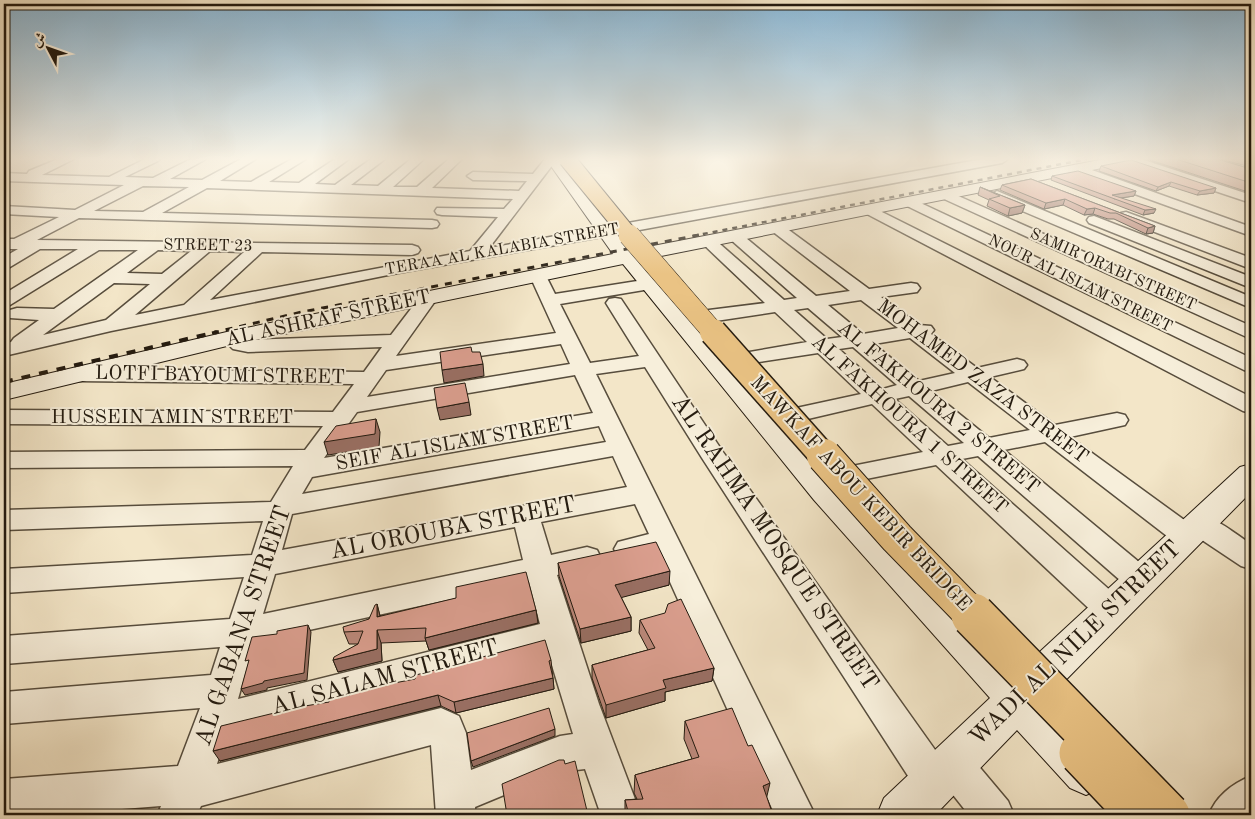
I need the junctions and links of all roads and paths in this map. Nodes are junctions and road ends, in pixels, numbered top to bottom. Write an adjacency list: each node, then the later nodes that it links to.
1 (119, 197): 30 (street)
2 (173, 197): 23 (street)
3 (226, 197): 33 (street)
4 (269, 197): 34 (street)
5 (295, 197): 29 (street)
6 (348, 197): 27 (street)
7 (454, 197): 26 (street)
8 (520, 197): 31 (street)
9 (580, 197): 138 (main road, MAWKAF ABOU KEBIR BRIDGE, bridge)
10 (584, 197): 139 (main road, MAWKAF ABOU KEBIR BRIDGE, bridge)
11 (585, 197): 44 (street)
12 (600, 197): 44 (street)
13 (831, 197): 44 (street, TERAA AL KALABIA STREET)
14 (935, 197): 21 (street, AL ASHRAF STREET)
15 (952, 197): 36 (street, SAMIR ORABI STREET)
16 (1002, 197): 66 (street)
17 (1036, 197): 58 (street)
18 (1106, 197): 37 (street)
19 (1155, 197): 40 (street)
20 (70, 200): 28 (street)
21 (910, 202): 24 (street, AL ASHRAF STREET); 39 (street, NOUR AL ISLAM STREET)
22 (4, 210): 28 (street)
23 (143, 210): 32 (street); 33 (street); 41 (street)
24 (870, 210): 38 (street, AL ASHRAF STREET); 94 (street)
25 (1112, 210): 54 (street)
26 (442, 211): 31 (street); 35 (street)
27 (334, 212): 29 (street); 35 (street); 50 (street)
28 (44, 213): 30 (street)
29 (279, 213): 34 (street); 49 (street)
30 (75, 214): 32 (street); 45 (street)
31 (508, 214): 52 (street)
32 (117, 216): 41 (street)
33 (192, 218): 34 (street); 47 (street)
34 (238, 219): 48 (street)
35 (432, 224): 51 (street)
36 (1012, 224): 39 (street); 74 (street, SAMIR ORABI STREET)
37 (1198, 227)
38 (777, 228): 42 (street, AL ASHRAF STREET); 62 (street, MOHAMED ZAZA STREET)
39 (972, 232): 85 (street, NOUR AL ISLAM STREET)
40 (1251, 232)
41 (92, 235): 46 (street, STREET 23); 47 (street, STREET 23); 68 (street)
42 (735, 236): 43 (street, AL ASHRAF STREET); 64 (street, AL FAKHOURA 2 STREET)
43 (708, 241): 44 (street, AL ASHRAF STREET); 67 (street, AL FAKHOURA 1 STREET)
44 (630, 242): 52 (street, TERAA AL KALABIA STREET); 59 (street); 60 (street, AL ASHRAF STREET); 71 (street)
45 (10, 244): 46 (street, STREET 23)
46 (37, 245): 53 (street)
47 (151, 246): 48 (street, STREET 23); 56 (street)
48 (203, 246): 49 (street, STREET 23); 57 (street)
49 (252, 247): 50 (street, STREET 23); 69 (street)
50 (306, 248): 51 (street, STREET 23)
51 (412, 250): 55 (street)
52 (476, 254): 55 (street, TERAA AL KALABIA STREET)
53 (4, 264)
54 (1251, 264)
55 (398, 268): 69 (street, TERAA AL KALABIA STREET)
56 (109, 278): 57 (street); 70 (street)
57 (166, 279): 72 (street)
58 (1251, 283)
59 (650, 284): 60 (street); 123 (street)
60 (544, 288): 63 (street, AL ASHRAF STREET); 75 (street)
61 (911, 288): 62 (street)
62 (865, 294): 64 (street); 73 (street, MOHAMED ZAZA STREET)
63 (430, 298): 76 (street, AL ASHRAF STREET); 78 (street, AL GABANA STREET)
64 (812, 302): 67 (street); 77 (street, AL FAKHOURA 2 STREET)
65 (615, 303): 83 (street, AL RAHMA MOSQUE STREET)
66 (1251, 303)
67 (779, 306): 71 (street); 79 (street, AL FAKHOURA 1 STREET)
68 (10, 307): 70 (street)
69 (190, 309): 72 (street, TERAA AL KALABIA STREET)
70 (57, 315): 80 (street)
71 (709, 316): 82 (street)
72 (111, 326): 80 (street, TERAA AL KALABIA STREET)
73 (925, 330): 77 (street); 89 (street, MOHAMED ZAZA STREET)
74 (1251, 333)
75 (568, 337): 81 (street, LOTFI BAYOUMI STREET); 86 (street)
76 (231, 338): 78 (street); 88 (street, AL ASHRAF STREET)
77 (858, 340): 79 (street); 91 (street, AL FAKHOURA 2 STREET)
78 (398, 341): 87 (street, AL GABANA STREET)
79 (823, 346): 82 (street); 93 (street, AL FAKHOURA 1 STREET)
80 (8, 349)
81 (482, 350): 87 (street, LOTFI BAYOUMI STREET); 90 (street)
82 (745, 358): 96 (street)
83 (651, 360): 86 (street, HUSSEIN AMIN STREET); 128 (street, AL RAHMA MOSQUE STREET)
84 (1018, 365): 89 (street)
85 (1251, 366)
86 (582, 369): 90 (street, HUSSEIN AMIN STREET); 98 (street)
87 (375, 372): 88 (street, LOTFI BAYOUMI STREET); 95 (street, AL GABANA STREET)
88 (70, 375): 92 (street, AL ASHRAF STREET)
89 (972, 375): 91 (street); 100 (street, MOHAMED ZAZA STREET)
90 (492, 383): 95 (street, HUSSEIN AMIN STREET)
91 (914, 388): 93 (street); 102 (street, AL FAKHOURA 2 STREET)
92 (4, 392)
93 (878, 396): 96 (street); 103 (street, AL FAKHOURA 1 STREET)
94 (1251, 406)
95 (345, 413): 97 (street, HUSSEIN AMIN STREET); 105 (street, AL GABANA STREET)
96 (795, 414): 106 (street)
97 (4, 418)
98 (606, 418): 101 (street); 105 (street, SEIF AL ISLAM STREET)
99 (1117, 420): 100 (street)
100 (1050, 434): 102 (street); 112 (street, MOHAMED ZAZA STREET)
101 (621, 447): 108 (street); 109 (street)
102 (983, 447): 103 (street); 117 (street, AL FAKHOURA 2 STREET)
103 (942, 455): 106 (street); 119 (street, AL FAKHOURA 1 STREET)
104 (4, 460): 105 (street, SEIF AL ISLAM STREET)
105 (308, 464): 109 (street, AL GABANA STREET)
106 (851, 474): 123 (street)
107 (1251, 474): 112 (street, WADI AL NILE STREET)
108 (643, 493): 110 (street, AL OROUBA STREET); 113 (street)
109 (281, 509): 111 (street); 115 (street, AL GABANA STREET)
110 (526, 516): 115 (street, AL OROUBA STREET); 116 (street)
111 (4, 520)
112 (1192, 530): 114 (street, MOHAMED ZAZA STREET); 117 (street, WADI AL NILE STREET)
113 (666, 541): 116 (street); 134 (street)
114 (1251, 558)
115 (263, 565): 118 (street, AL OROUBA STREET); 120 (street, AL GABANA STREET)
116 (539, 568): 120 (street); 121 (street)
117 (1140, 580): 119 (street, WADI AL NILE STREET)
118 (4, 581)
119 (1110, 609): 123 (street, WADI AL NILE STREET)
120 (240, 632): 122 (street); 124 (street, AL GABANA STREET)
121 (558, 633): 126 (street, AL SALAM STREET); 127 (street)
122 (4, 650)
123 (1030, 688): 128 (street, WADI AL NILE STREET); 137 (street); 140 (street)
124 (223, 690): 125 (street); 126 (street, AL GABANA STREET)
125 (4, 708)
126 (213, 722): 129 (street, AL GABANA STREET)
127 (596, 749): 132 (street); 133 (street)
128 (944, 773): 135 (street, WADI AL NILE STREET); 136 (street, AL RAHMA MOSQUE STREET)
129 (185, 796): 131 (street); 132 (street)
130 (1251, 796): 141 (street)
131 (4, 799)
132 (455, 805)
133 (621, 815)
134 (795, 815)
135 (901, 815)
136 (994, 815)
137 (1127, 815)
138 (1140, 815)
139 (1168, 815)
140 (1181, 815)
141 (1229, 815)

